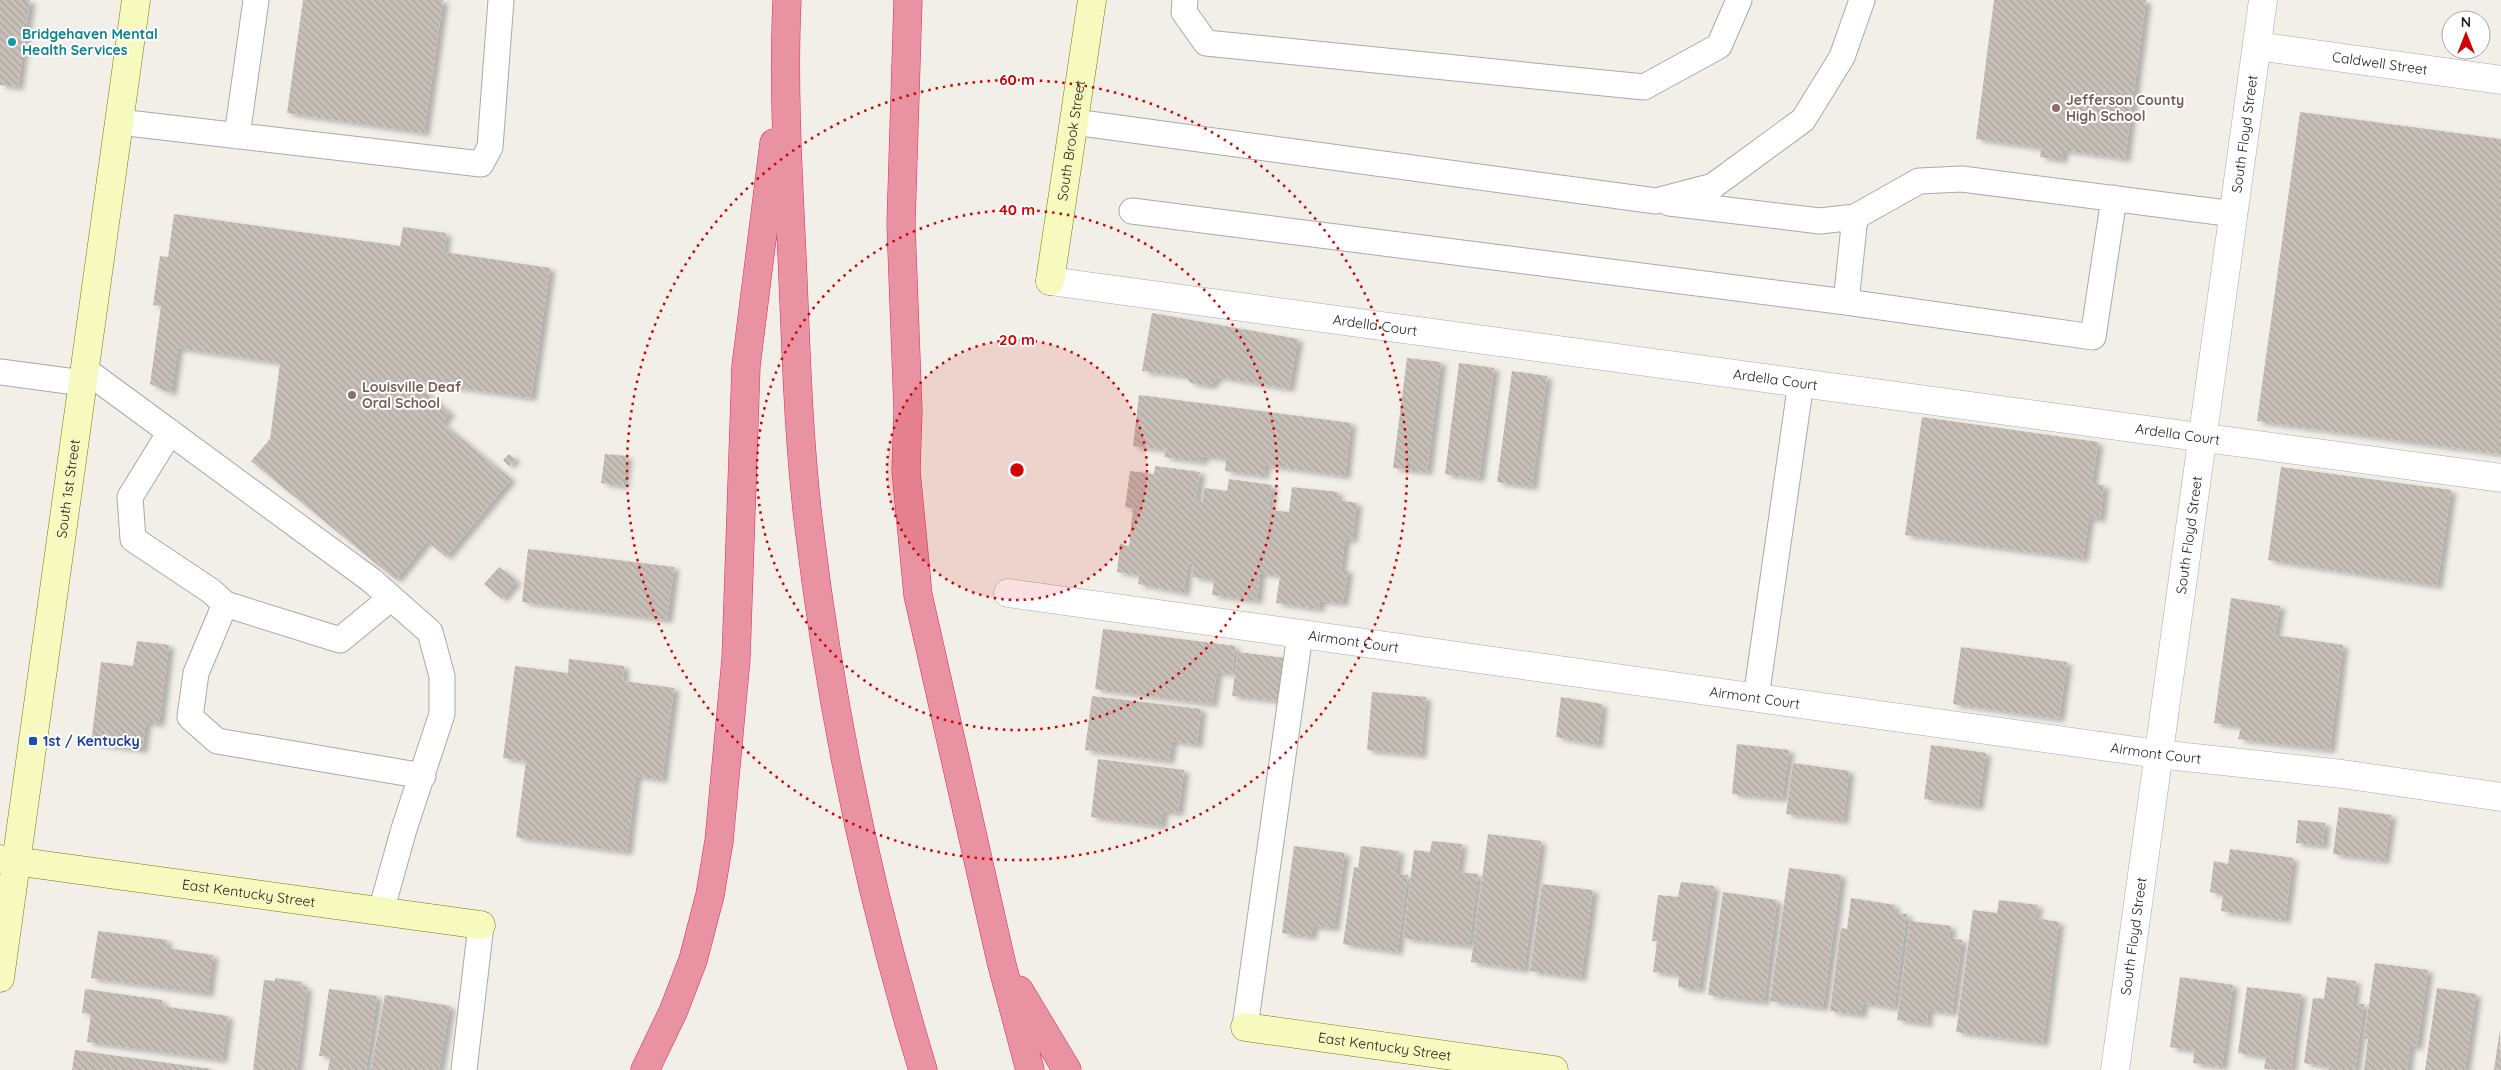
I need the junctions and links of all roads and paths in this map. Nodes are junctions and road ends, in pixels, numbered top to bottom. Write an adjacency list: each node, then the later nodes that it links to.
1 (136, 0): 14 (street, South 1st Street)
2 (256, 0): 16 (lane)
3 (501, 0): 16 (lane)
4 (787, 0): 12 (highway)
5 (1092, 0): 15 (street, South Brook Street)
6 (1185, 0): 7 (lane)
7 (1739, 0)
8 (1862, 0): 18 (lane)
9 (2263, 0): 11 (street, South Floyd Street)
10 (907, 8): 41 (highway)
11 (2257, 46): 13 (street, Caldwell Street); 20 (street, South Floyd Street)
12 (784, 67): 45 (highway); 46 (highway)
13 (2501, 80)
14 (119, 122): 16 (lane); 25 (street, South 1st Street)
15 (1074, 122): 18 (lane); 22 (street, South Brook Street)
16 (237, 136)
17 (2114, 198): 20 (lane); 21 (lane); 23 (lane)
18 (1656, 201): 21 (lane)
19 (1132, 211): 23 (lane)
20 (2234, 214): 28 (street, South Floyd Street)
21 (1855, 217): 23 (lane)
22 (1050, 281): 26 (street, Ardella Court)
23 (1846, 302)
24 (0, 372): 25 (lane)
25 (84, 376): 27 (lane); 38 (street, South 1st Street)
26 (1800, 382): 28 (street, Ardella Court); 34 (lane)
27 (170, 432): 31 (lane); 32 (lane)
28 (2204, 437): 29 (street, Ardella Court); 35 (street, South Floyd Street)
29 (2501, 478)
30 (1008, 593): 33 (street, Airmont Court)
31 (391, 598): 32 (lane); 36 (lane)
32 (225, 604): 36 (lane)
33 (1300, 634): 34 (street, Airmont Court); 43 (lane)
34 (1756, 698): 35 (street, Airmont Court)
35 (2158, 754): 37 (street, Airmont Court); 50 (street, South Floyd Street)
36 (423, 776): 39 (lane)
37 (2501, 798)
38 (8, 860): 39 (street, East Kentucky Street); 42 (street, South 1st Street)
39 (380, 911): 40 (street, East Kentucky Street)
40 (481, 925): 44 (lane)
41 (1001, 961): 47 (highway); 48 (highway)
42 (0, 978)
43 (1245, 1027): 49 (street, East Kentucky Street)
44 (464, 1070)
45 (644, 1070)
46 (923, 1070)
47 (1030, 1070)
48 (1066, 1070)
49 (1554, 1070)
50 (2115, 1070)

